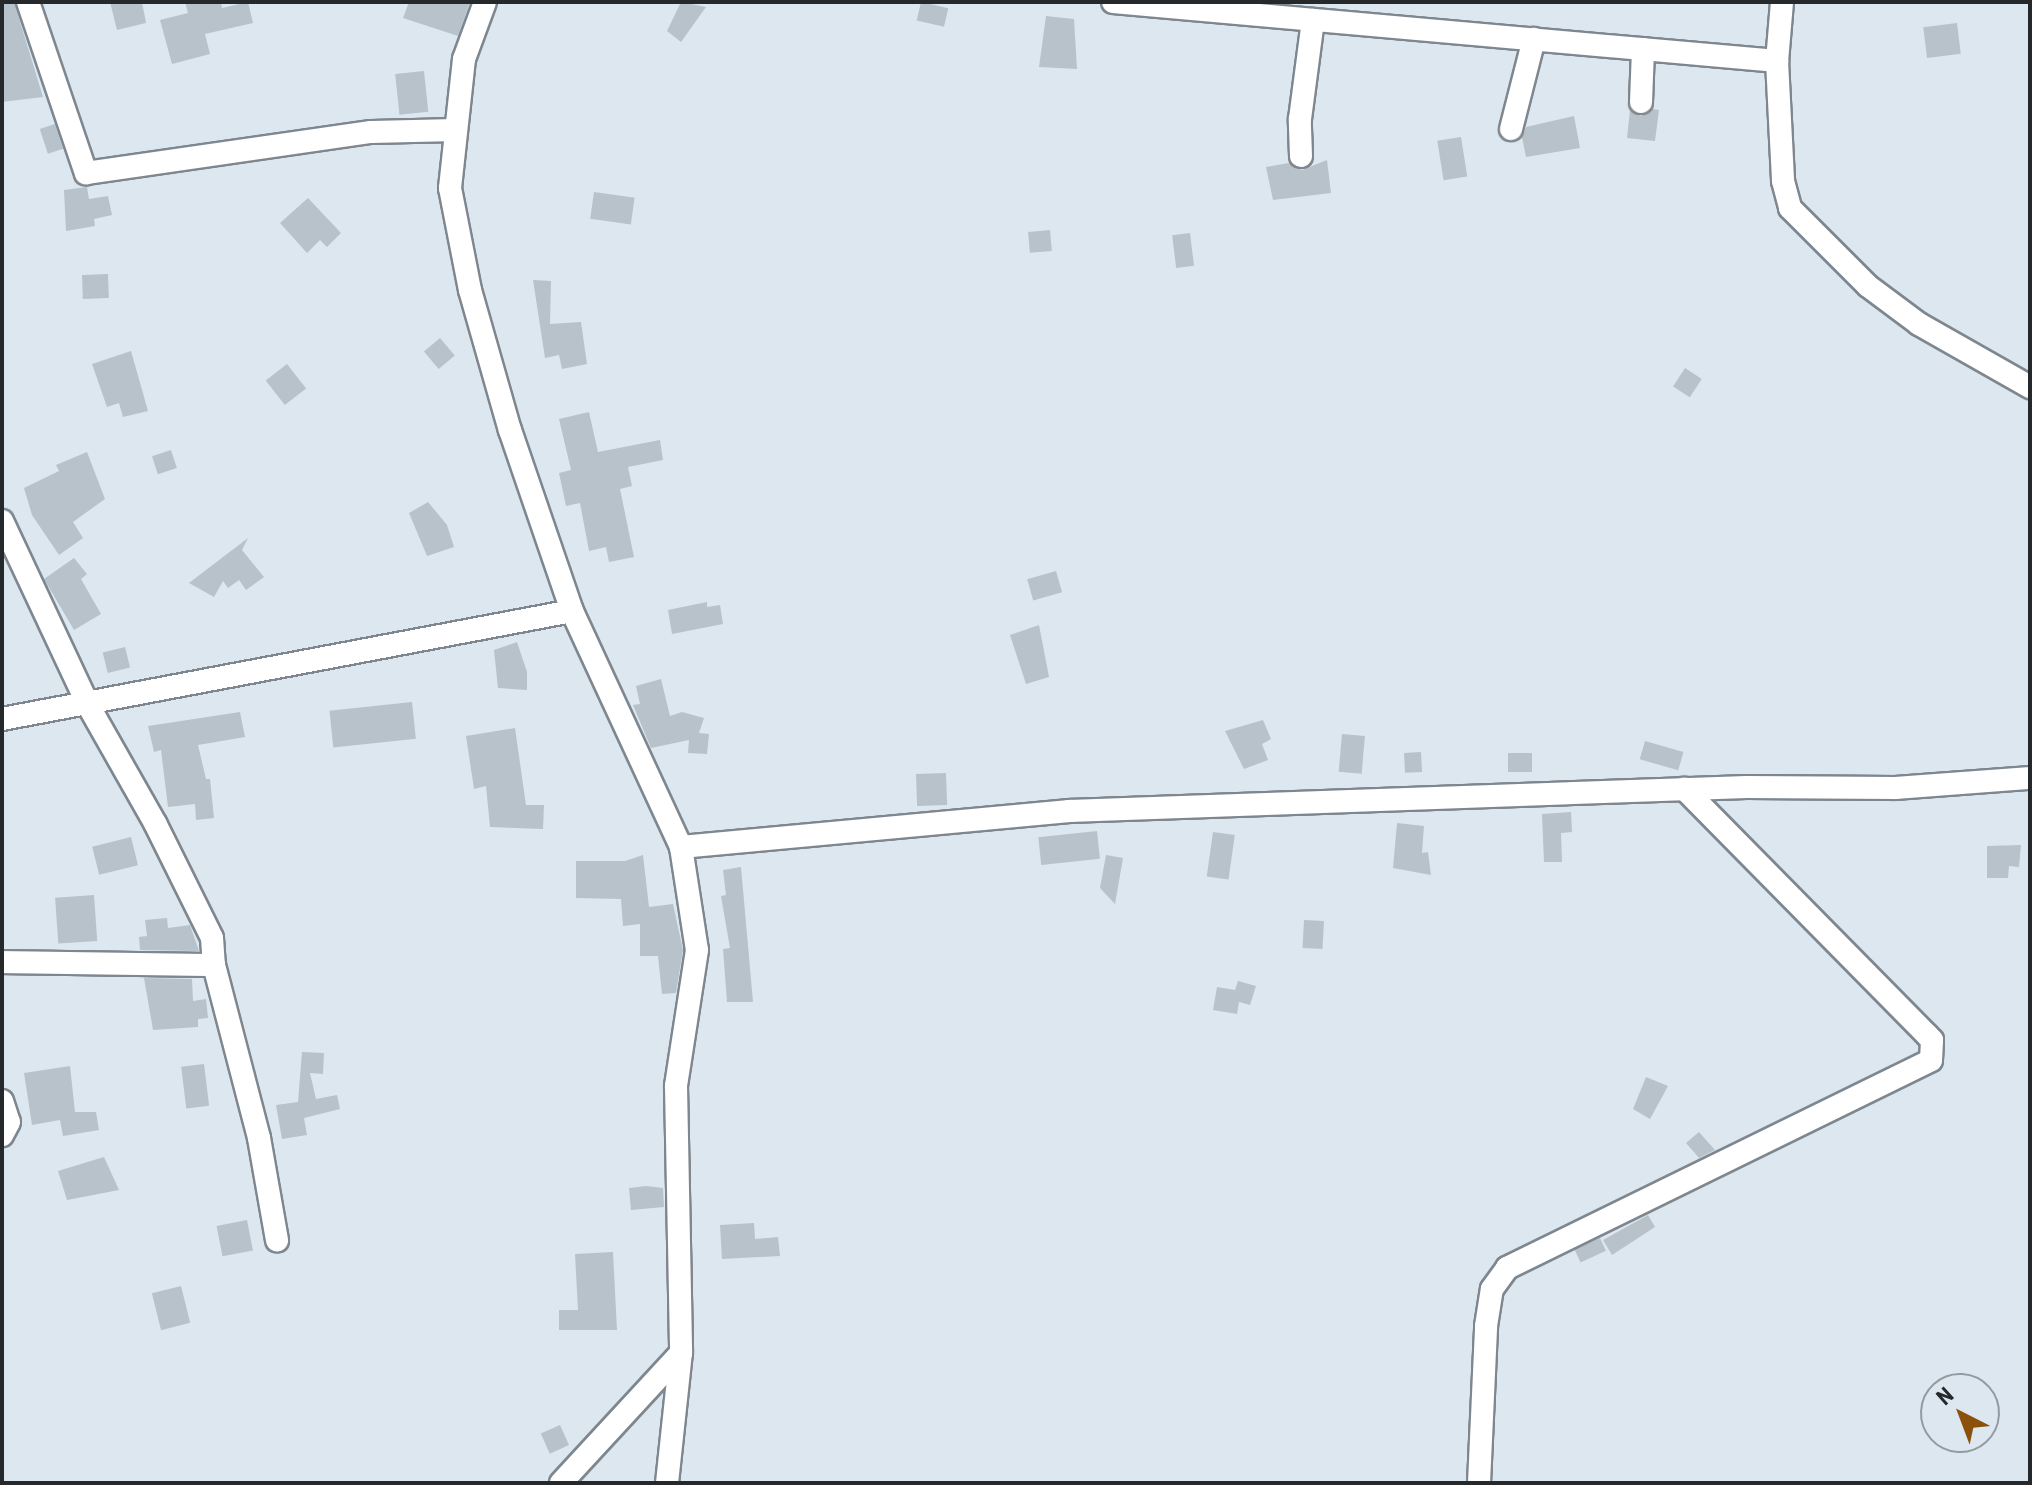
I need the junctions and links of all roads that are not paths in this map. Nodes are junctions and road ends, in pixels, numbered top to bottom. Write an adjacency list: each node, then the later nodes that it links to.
1 (28, 2): 11 (street)
2 (485, 2): 11 (street)
3 (1113, 2): 5 (street)
4 (1782, 2): 8 (street)
5 (1313, 20): 6 (street); 12 (street)
6 (1534, 39): 7 (street); 10 (street)
7 (1643, 49): 8 (street); 9 (street)
8 (1777, 61): 13 (street)
9 (1641, 102)
10 (1511, 129)
11 (456, 130): 15 (street)
12 (1301, 156)
13 (2030, 387)
14 (2, 521): 16 (street)
15 (572, 611): 16 (street); 20 (street)
16 (88, 705): 17 (street); 22 (street)
17 (2, 719)
18 (2030, 778): 19 (street)
19 (1684, 789): 20 (street); 29 (street)
20 (681, 847): 26 (street)
21 (2, 962): 22 (street)
22 (214, 965): 25 (street)
23 (2, 1101): 24 (street)
24 (2, 1135)
25 (277, 1240)
26 (681, 1353): 27 (street); 28 (street)
27 (561, 1483)
28 (667, 1483)
29 (1479, 1483)

